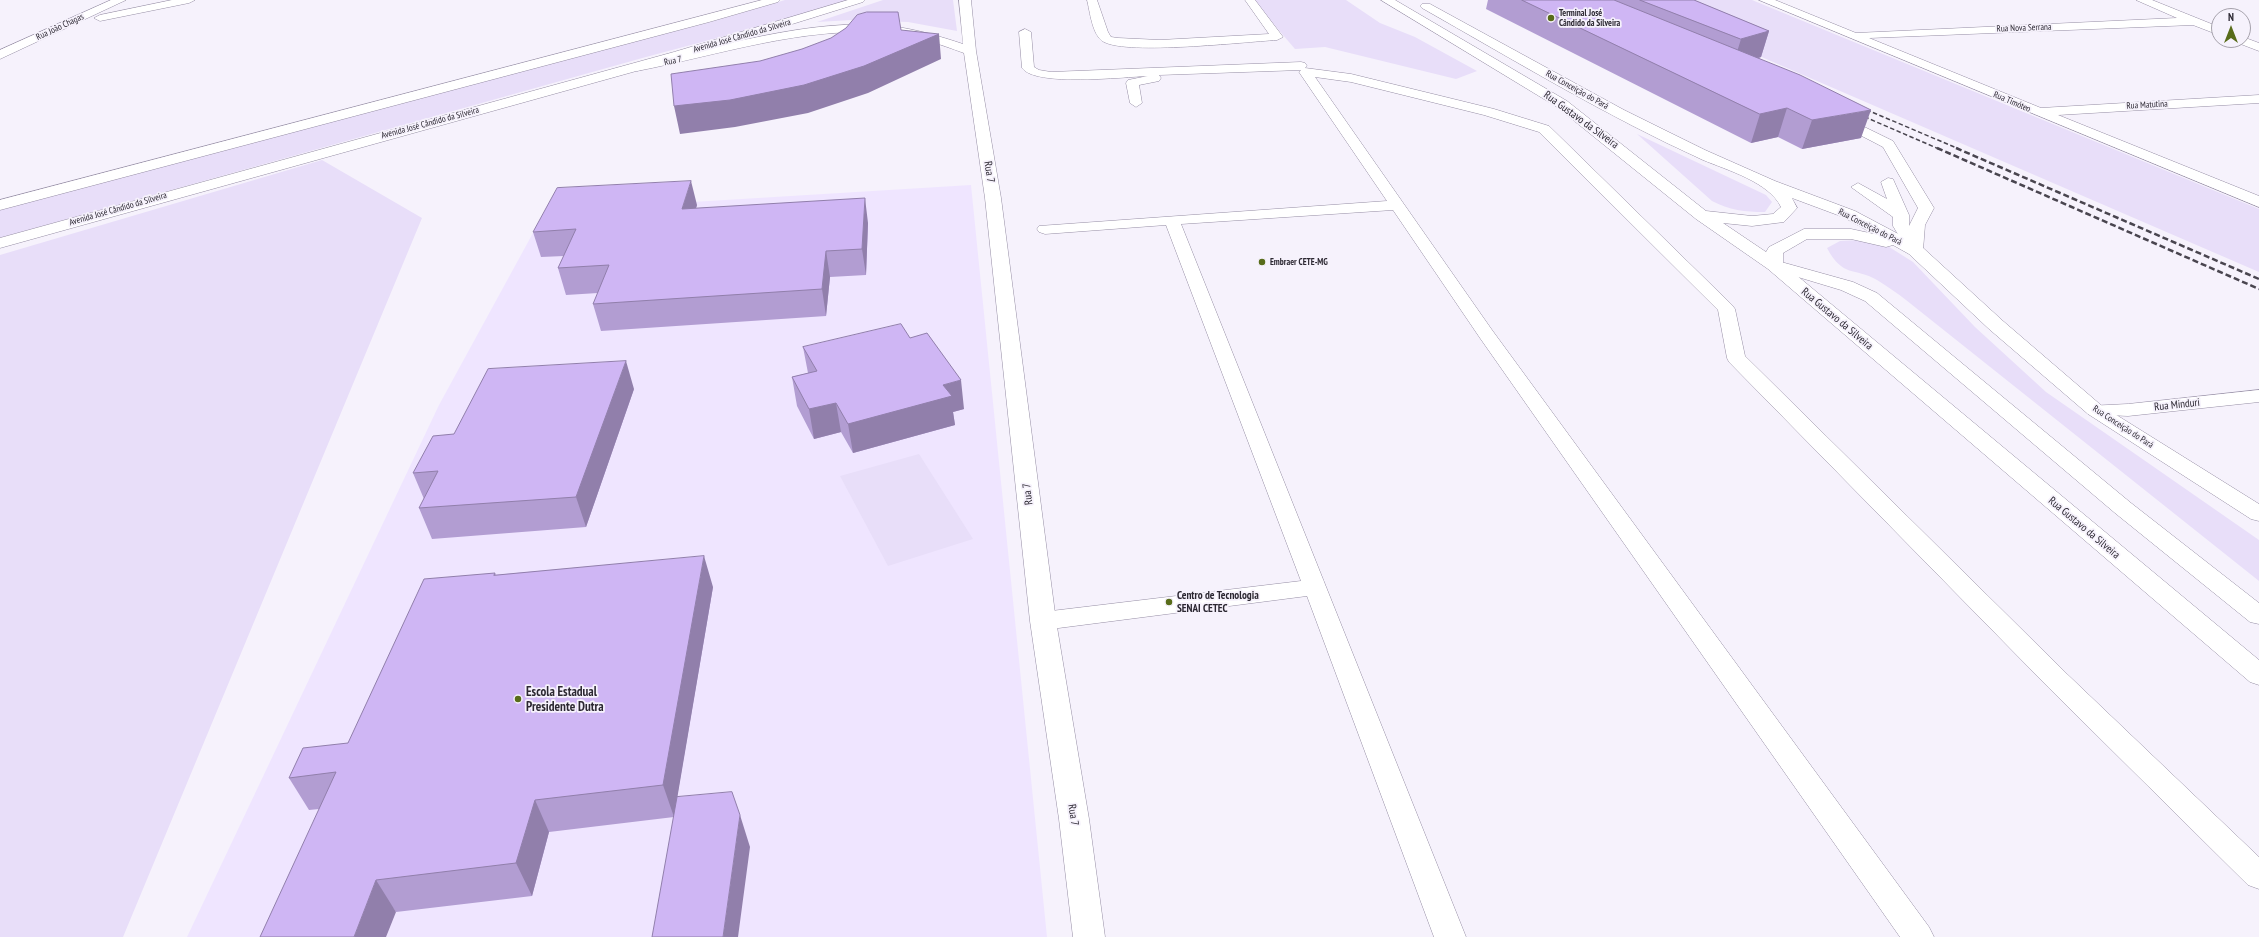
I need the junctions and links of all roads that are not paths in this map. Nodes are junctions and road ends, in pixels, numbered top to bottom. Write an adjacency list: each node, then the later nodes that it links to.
1 (120, 0): 13 (main road, Rua João Chagas)
2 (189, 0): 13 (main road)
3 (859, 0): 21 (main road, Avenida José Cândido da Silveira)
4 (964, 0): 19 (main road, Rua 7)
5 (1092, 0): 18 (lane)
6 (1250, 0): 18 (lane)
7 (1387, 0): 34 (main road, Rua Gustavo da Silveira)
8 (1415, 0): 28 (main road, Rua Conceição do Pará)
9 (1765, 0): 17 (main road, Rua Timóteo)
10 (2142, 0): 12 (main road)
11 (770, 1): 31 (main road)
12 (2194, 21): 14 (main road); 17 (main road, Rua Nova Serrana)
13 (65, 25): 20 (main road, Rua João Chagas)
14 (2211, 28)
15 (1025, 32): 22 (lane)
16 (935, 34): 19 (main road, Rua 7); 19 (main road); 21 (main road, Rua 7)
17 (1854, 36): 26 (main road, Rua Timóteo)
18 (1277, 37): 22 (lane)
19 (969, 42): 45 (main road, Rua 7)
20 (0, 55)
21 (632, 68): 37 (main road, Avenida José Cândido da Silveira)
22 (1303, 69): 24 (lane); 32 (lane); 47 (lane)
23 (2259, 99): 26 (main road, Rua Matutina)
24 (1136, 103)
25 (1825, 112): 38 (lane)
26 (2035, 112): 30 (main road, Rua Timóteo)
27 (1888, 182): 33 (lane)
28 (1770, 184): 34 (main road); 38 (main road, Rua Conceição do Pará)
29 (1866, 186): 33 (lane)
30 (2259, 202)
31 (0, 205)
32 (1397, 206): 35 (lane); 50 (lane)
33 (1901, 215): 38 (lane)
34 (1702, 216): 39 (main road, Rua Gustavo da Silveira)
35 (1172, 220): 36 (lane); 43 (lane)
36 (1045, 229)
37 (0, 243)
38 (1915, 250): 39 (main road); 41 (main road, Rua Conceição do Pará)
39 (1774, 266): 44 (lane); 46 (main road, Rua Gustavo da Silveira)
40 (2259, 396): 41 (main road, Rua Minduri)
41 (2095, 410): 42 (main road, Rua Conceição do Pará)
42 (2259, 514)
43 (1315, 587): 45 (lane); 49 (lane)
44 (2259, 616)
45 (1042, 620): 48 (main road, Rua 7)
46 (2259, 675)
47 (2259, 876)
48 (1089, 937)
49 (1450, 937)
50 (1918, 937)

